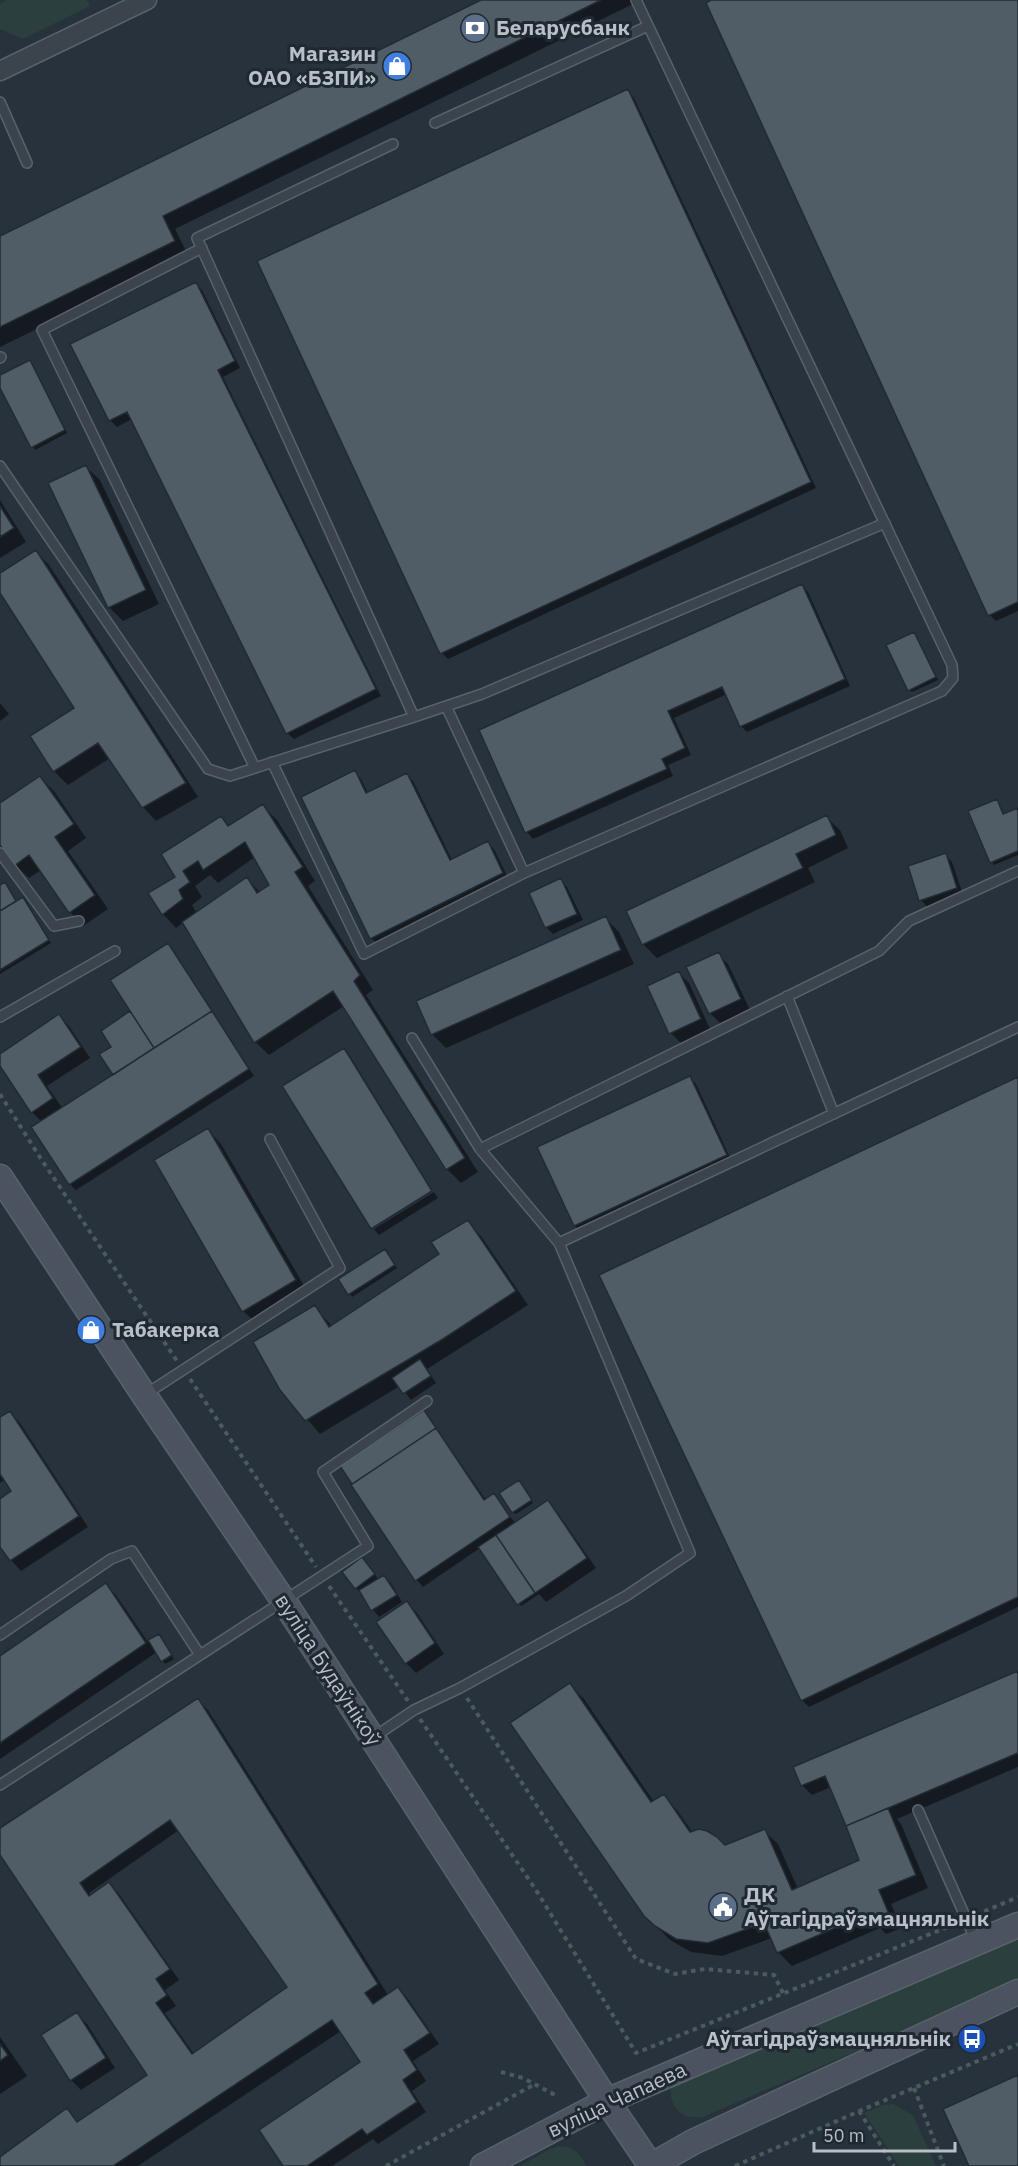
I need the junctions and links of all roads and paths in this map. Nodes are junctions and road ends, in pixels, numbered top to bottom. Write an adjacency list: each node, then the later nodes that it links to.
1 (147, 0): 3 (street)
2 (636, 0): 4 (lane)
3 (113, 7): 5 (street)
4 (648, 26): 7 (lane); 12 (lane)
5 (2, 66)
6 (0, 102): 9 (lane)
7 (435, 123)
8 (393, 144): 10 (lane)
9 (27, 162)
10 (202, 248): 14 (lane); 16 (lane)
11 (0, 466): 16 (lane)
12 (885, 523): 13 (lane); 19 (lane)
13 (446, 706): 14 (lane); 19 (lane)
14 (414, 717): 15 (lane)
15 (272, 762): 16 (lane); 19 (lane)
16 (255, 768)
17 (0, 853): 20 (lane)
18 (1018, 872): 22 (lane)
19 (524, 873)
20 (79, 921)
21 (115, 951): 23 (lane)
22 (787, 996): 26 (lane); 28 (lane)
23 (0, 1017)
24 (1018, 1027): 26 (lane)
25 (412, 1038): 28 (lane)
26 (834, 1114): 30 (lane)
27 (270, 1139): 31 (lane)
28 (480, 1149): 30 (lane)
29 (0, 1177): 31 (main road, вуліца Будаўнікоў)
30 (559, 1243): 36 (lane)
31 (144, 1395): 33 (main road, вуліца Будаўнікоў)
32 (427, 1401): 33 (lane)
33 (283, 1600): 35 (lane); 37 (main road, вуліца Будаўнікоў)
34 (0, 1635): 35 (lane)
35 (200, 1655): 38 (lane)
36 (460, 1688): 37 (lane); 45 (path)
37 (372, 1738): 52 (main road, вуліца Будаўнікоў)
38 (0, 1785)
39 (918, 1810): 41 (lane)
40 (1018, 1897): 41 (path)
41 (967, 1919): 43 (lane); 45 (path)
42 (1018, 1925): 43 (main road, вуліца Чапаева)
43 (977, 1943): 52 (main road, вуліца Чапаева)
44 (1018, 1992): 56 (main road)
45 (783, 1994): 47 (path)
46 (1018, 2044): 50 (path)
47 (636, 2053)
48 (501, 2072): 49 (path)
49 (535, 2084): 51 (path); 54 (path)
50 (914, 2088): 53 (path); 59 (path)
51 (555, 2095)
52 (607, 2101): 55 (main road, вуліца Чапаева); 56 (main road, вуліца Будаўнікоў)
53 (858, 2111): 57 (path); 58 (path)
54 (386, 2166)
55 (483, 2166)
56 (651, 2166)
57 (735, 2166)
58 (894, 2166)
59 (944, 2166)

